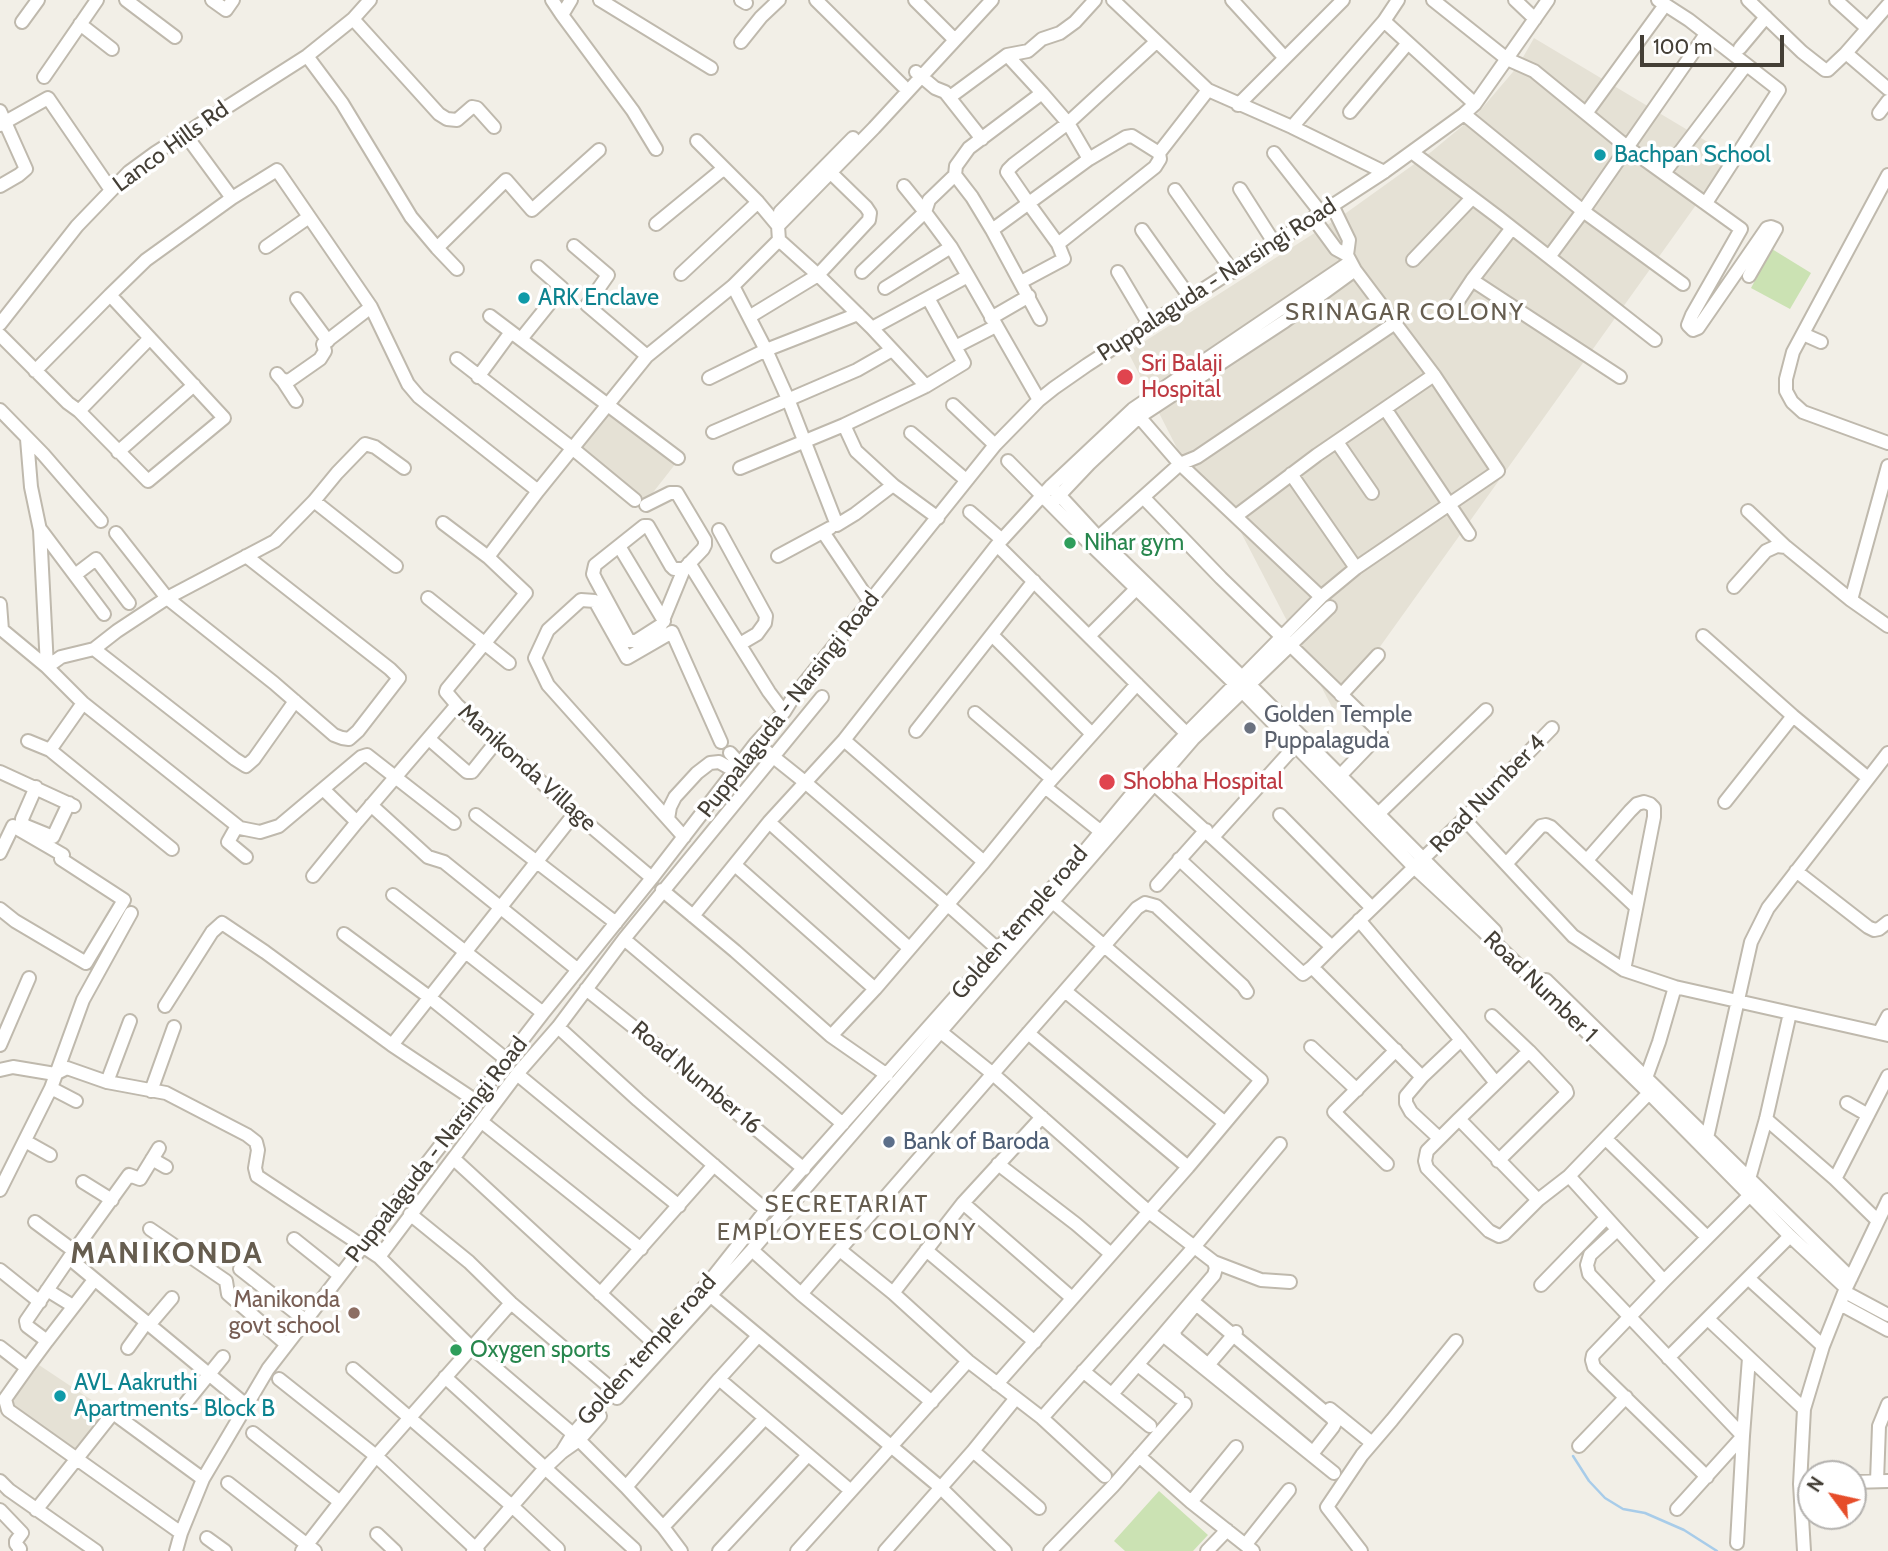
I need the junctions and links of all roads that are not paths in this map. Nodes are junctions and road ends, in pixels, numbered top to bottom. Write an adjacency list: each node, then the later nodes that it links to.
1 (38, 0): 32 (street)
2 (97, 0): 33 (street)
3 (127, 0): 36 (street)
4 (212, 0): 5 (street)
5 (233, 0)
6 (370, 0): 29 (street, Lanco Hills Rd)
7 (552, 0): 27 (street)
8 (571, 0): 27 (street)
9 (600, 0): 49 (street)
10 (779, 0): 38 (street)
11 (816, 0): 52 (street)
12 (915, 0): 37 (street)
13 (982, 0): 37 (street)
14 (992, 0): 37 (street)
15 (1095, 0): 44 (street)
16 (1113, 0): 39 (street)
17 (1232, 0): 46 (street)
18 (1343, 0): 46 (street)
19 (1398, 0): 31 (street)
20 (1433, 0): 47 (street)
21 (1515, 0): 30 (street)
22 (1548, 0): 30 (street, Puppalaguda - Narsingi Road)
23 (1748, 0): 28 (street)
24 (1836, 0): 34 (street)
25 (1662, 3): 35 (street); 61 (street)
26 (1888, 5): 34 (street)
27 (562, 15): 72 (street)
28 (1766, 18): 41 (street); 43 (street)
29 (353, 19): 45 (street, Lanco Hills Rd); 66 (street)
30 (1535, 19): 47 (street, Puppalaguda - Narsingi Road)
31 (1384, 21): 40 (street); 67 (street)
32 (22, 22)
33 (80, 24): 42 (street); 51 (street)
34 (1867, 28): 43 (street)
35 (1706, 33): 48 (street); 71 (street)
36 (175, 37)
37 (952, 37): 50 (street)
38 (741, 42)
39 (1156, 42): 54 (street); 65 (street)
40 (1408, 43): 58 (street); 60 (street)
41 (1741, 48)
42 (112, 49)
43 (1846, 53): 53 (street)
44 (1007, 55): 55 (street); 56 (street)
45 (307, 56): 68 (street, Lanco Hills Rd); 110 (street)
46 (1285, 58): 59 (street)
47 (1507, 59): 58 (street, Puppalaguda - Narsingi Road); 61 (street)
48 (1746, 65): 81 (street); 93 (street)
49 (711, 68)
50 (918, 74): 52 (street); 56 (street); 80 (street)
51 (44, 76)
52 (902, 86): 102 (street)
53 (1888, 89)
54 (1208, 90): 59 (street); 74 (street)
55 (1042, 93): 65 (street); 69 (street)
56 (950, 97): 69 (street)
57 (1888, 101): 62 (street)
58 (1475, 104): 63 (street, Puppalaguda - Narsingi Road)
59 (1238, 105): 67 (street)
60 (1350, 112)
61 (1587, 112): 71 (street)
62 (1879, 113)
63 (1464, 114): 76 (street, Puppalaguda - Narsingi Road); 95 (street)
64 (2, 120): 84 (street); 87 (street)
65 (1068, 122): 77 (street); 94 (street)
66 (494, 127)
67 (1292, 127): 79 (street)
68 (185, 134): 87 (street, Lanco Hills Rd); 89 (street)
69 (982, 139): 82 (street)
70 (696, 141): 78 (street)
71 (1628, 147): 81 (street); 95 (street)
72 (656, 149)
73 (599, 150): 110 (street)
74 (1159, 153): 77 (street); 105 (street)
75 (1274, 153): 97 (street)
76 (1413, 153): 79 (street, Puppalaguda - Narsingi Road); 90 (street)
77 (1088, 159): 94 (street)
78 (723, 169): 91 (street); 100 (street)
79 (1384, 172): 97 (street, Puppalaguda - Narsingi Road)
80 (831, 173): 98 (street); 102 (street)
81 (1664, 173): 93 (street)
82 (955, 175): 96 (street); 103 (street)
83 (1888, 175): 144 (street)
84 (0, 186)
85 (904, 186): 96 (street)
86 (1240, 189): 106 (street)
87 (111, 190): 141 (street, Lanco Hills Rd)
88 (1175, 190): 118 (street)
89 (232, 198): 99 (street); 128 (street)
90 (1472, 198): 101 (street); 112 (street)
91 (758, 202): 102 (street); 119 (street)
92 (880, 203): 98 (street)
93 (1706, 203): 122 (street)
94 (1029, 204): 103 (street); 105 (street)
95 (1583, 211): 111 (street); 125 (street)
96 (925, 212): 109 (street); 116 (street)
97 (1322, 212): 106 (street, Puppalaguda - Narsingi Road); 113 (street); 113 (street)
98 (870, 213): 120 (street)
99 (309, 217): 108 (street); 133 (street)
100 (656, 224)
101 (1512, 228): 111 (street); 123 (street)
102 (776, 229): 120 (street); 126 (street)
103 (992, 230): 124 (street)
104 (1142, 230): 132 (street)
105 (1058, 244): 124 (street)
106 (1275, 244): 118 (street, Puppalaguda - Narsingi Road)
107 (574, 246): 154 (street)
108 (266, 247)
109 (951, 247): 121 (street); 127 (street)
110 (437, 248): 115 (street)
111 (1549, 257): 148 (street)
112 (1413, 260)
113 (1351, 262): 140 (street); 171 (street)
114 (538, 267): 146 (street)
115 (457, 269)
116 (862, 272)
117 (1118, 272): 142 (street)
118 (1233, 272): 132 (street, Puppalaguda - Narsingi Road)
119 (681, 274)
120 (818, 275): 135 (street); 137 (street)
121 (968, 276): 130 (street); 139 (street)
122 (1749, 276)
123 (1472, 280): 134 (street); 160 (street)
124 (1021, 282): 129 (street)
125 (1683, 284)
126 (733, 286): 137 (street); 154 (street)
127 (885, 288)
128 (110, 295): 147 (street); 156 (street)
129 (1028, 296): 138 (street); 139 (street)
130 (928, 298): 143 (street); 151 (street)
131 (297, 299): 149 (street)
132 (1191, 299): 142 (street, Puppalaguda - Narsingi Road)
133 (371, 307): 149 (street); 191 (street)
134 (1452, 310)
135 (858, 314): 143 (street); 152 (street)
136 (490, 316): 146 (street)
137 (749, 317): 152 (street)
138 (1041, 319)
139 (994, 322): 151 (street); 164 (street)
140 (1395, 323): 157 (street); 184 (street)
141 (0, 324)
142 (1150, 326): 164 (street, Puppalaguda - Narsingi Road)
143 (872, 328): 153 (street)
144 (1802, 334): 150 (street); 178 (street)
145 (0, 335): 156 (street)
146 (516, 335): 158 (street); 166 (street)
147 (150, 338): 161 (street); 170 (street)
148 (1655, 340)
149 (328, 341): 165 (street)
150 (1821, 342)
151 (955, 347): 162 (street)
152 (766, 350): 159 (street); 163 (street)
153 (892, 350): 162 (street); 163 (street)
154 (647, 356): 166 (street)
155 (457, 359): 158 (street)
156 (35, 371): 170 (street)
157 (1434, 375): 169 (street); 197 (street, Golden temple road)
158 (478, 377): 180 (street)
159 (709, 377)
160 (1620, 377)
161 (194, 385): 181 (street); 181 (street)
162 (926, 386): 172 (street)
163 (788, 399): 173 (street); 176 (street)
164 (1039, 400): 179 (street, Puppalaguda - Narsingi Road)
165 (296, 401)
166 (607, 404): 180 (street); 182 (street)
167 (953, 405): 179 (street)
168 (0, 410): 175 (street)
169 (1386, 410): 177 (street); 197 (street)
170 (79, 411): 181 (street)
171 (1136, 413): 184 (street); 193 (street)
172 (844, 425): 176 (street); 190 (street)
173 (713, 432)
174 (911, 433): 189 (street)
175 (27, 439): 202 (street); 205 (street)
176 (803, 442): 187 (street); 204 (street)
177 (1337, 442): 188 (street); 192 (street)
178 (1888, 443)
179 (995, 445): 189 (street, Puppalaguda - Narsingi Road)
180 (572, 448): 191 (street); 218 (street)
181 (118, 452)
182 (678, 458)
183 (1008, 461): 193 (street)
184 (1180, 464): 194 (street); 200 (street)
185 (1888, 466): 195 (street)
186 (404, 468): 196 (street)
187 (740, 468)
188 (1291, 474): 200 (street); 219 (street)
189 (966, 480): 201 (street, Puppalaguda - Narsingi Road)
190 (893, 485): 201 (street); 204 (street)
191 (538, 491): 216 (street)
192 (1372, 493)
193 (1051, 495): 210 (street); 211 (street)
194 (1143, 497): 210 (street); 238 (street)
195 (1884, 498): 226 (street)
196 (314, 501): 214 (street); 217 (street)
197 (1449, 504): 209 (street); 219 (street, Golden temple road)
198 (1748, 511): 213 (street)
199 (970, 512): 211 (street)
200 (1236, 516): 228 (street)
201 (937, 518): 227 (street, Puppalaguda - Narsingi Road)
202 (101, 521)
203 (443, 523): 216 (street)
204 (837, 524): 207 (street)
205 (40, 530): 220 (street); 244 (street)
206 (719, 530): 240 (street)
207 (823, 532): 215 (street); 227 (street)
208 (116, 533): 224 (street)
209 (1469, 534)
210 (1094, 541): 222 (street)
211 (999, 542): 221 (street); 261 (street)
212 (619, 546): 218 (street); 232 (street); 232 (street)
213 (1786, 548): 223 (street); 226 (street)
214 (246, 556): 224 (street); 249 (street)
215 (778, 556)
216 (488, 557): 239 (street, Manikonda Village)
217 (396, 566)
218 (687, 566): 232 (street); 240 (street)
219 (1356, 568): 228 (street, Golden temple road)
220 (75, 575): 229 (street); 231 (street)
221 (1034, 581): 235 (street); 236 (street)
222 (1140, 585): 236 (street); 246 (street)
223 (1734, 587)
224 (167, 598): 241 (street); 249 (street)
225 (428, 598): 239 (street)
226 (1851, 600): 233 (street)
227 (870, 602): 253 (street, Puppalaguda - Narsingi Road)
228 (1326, 602): 238 (street, Golden temple road)
229 (129, 603)
230 (0, 604): 234 (street)
231 (104, 614)
232 (664, 621)
233 (1888, 626)
234 (1, 629): 244 (street)
235 (992, 635): 257 (street); 258 (street)
236 (1089, 636): 245 (street)
237 (1703, 636): 255 (street)
238 (1286, 641): 246 (street, Golden temple road); 247 (street)
239 (484, 644): 243 (street); 251 (street, Manikonda Village)
240 (740, 644): 253 (street)
241 (94, 649): 244 (street); 249 (street)
242 (1378, 655): 247 (street)
243 (509, 663)
244 (47, 667): 250 (street)
245 (1137, 684): 258 (street); 259 (street)
246 (1242, 684): 259 (street, Golden temple road); 266 (street, Road Number 1); 274 (street, Road Number 1)
247 (1341, 695): 274 (street)
248 (821, 696): 270 (street)
249 (295, 701)
250 (83, 703): 267 (street); 292 (street)
251 (457, 705): 260 (street); 263 (street, Manikonda Village)
252 (1486, 710): 286 (street)
253 (783, 712): 265 (street, Puppalaguda - Narsingi Road)
254 (975, 713): 277 (street)
255 (1793, 716): 275 (street); 281 (street)
256 (1552, 728): 288 (street, Road Number 4)
257 (916, 731)
258 (1092, 734): 277 (street)
259 (1190, 736): 278 (street, Golden temple road); 295 (street, Golden temple road)
260 (429, 739): 263 (street); 273 (street)
261 (844, 740): 276 (street); 302 (street)
262 (28, 741): 267 (street)
263 (496, 741): 283 (street, Manikonda Village)
264 (721, 742): 287 (street)
265 (757, 743): 270 (street); 271 (street, Puppalaguda - Narsingi Road)
266 (1296, 745): 274 (street, Road Number 1); 293 (street)
267 (50, 750): 296 (street)
268 (730, 753): 271 (street)
269 (1888, 753): 275 (street)
270 (773, 756): 276 (street); 310 (street)
271 (738, 768): 287 (street); 294 (street, Puppalaguda - Narsingi Road)
272 (0, 772): 279 (street)
273 (396, 776): 280 (street); 282 (street); 291 (street)
274 (1336, 779): 286 (street, Road Number 1)
275 (1868, 779): 306 (street)
276 (806, 783): 290 (street); 313 (street)
277 (1048, 783): 295 (street); 302 (street)
278 (1154, 784): 293 (street); 295 (street, Golden temple road)
279 (36, 787): 279 (street)
280 (323, 789): 289 (street); 292 (street)
281 (1725, 803)
282 (371, 806): 289 (street); 314 (street)
283 (575, 813): 301 (street); 308 (street, Manikonda Village)
284 (476, 815): 301 (street)
285 (1280, 815): 317 (street)
286 (1374, 818): 303 (street, Road Number 1)
287 (668, 819): 294 (street)
288 (1464, 819): 303 (street, Road Number 4); 304 (street)
289 (357, 821): 307 (street)
290 (769, 822): 305 (street); 327 (street)
291 (454, 823)
292 (237, 826): 298 (street)
293 (1209, 833): 299 (street); 326 (street)
294 (684, 837): 308 (street, Puppalaguda - Narsingi Road)
295 (1095, 844): 312 (street, Golden temple road)
296 (172, 849)
297 (0, 853): 316 (street)
298 (246, 857)
299 (1179, 859): 309 (street); 330 (street)
300 (1587, 860): 304 (street); 315 (street); 315 (street)
301 (536, 862): 314 (street); 322 (street)
302 (984, 862): 313 (street)
303 (1419, 863): 317 (street, Road Number 4); 367 (street, Road Number 1); 373 (street, Road Number 1)
304 (1506, 864): 332 (street)
305 (735, 865): 319 (street); 336 (street)
306 (1796, 871): 321 (street); 340 (street)
307 (313, 877)
308 (653, 878): 322 (street, Puppalaguda - Narsingi Road)
309 (1157, 885)
310 (663, 890): 319 (street); 324 (street)
311 (393, 895): 328 (street)
312 (1049, 898): 325 (street); 329 (street, Golden temple road)
313 (947, 904): 327 (street); 329 (street)
314 (500, 907): 328 (street); 331 (street)
315 (1636, 907): 332 (street)
316 (0, 908)
317 (1372, 908): 320 (street, Road Number 4)
318 (131, 913): 361 (street)
319 (693, 916): 352 (street)
320 (1359, 920): 326 (street, Road Number 4); 353 (street)
321 (1888, 922)
322 (616, 923): 331 (street, Puppalaguda - Narsingi Road)
323 (344, 934): 339 (street)
324 (624, 939): 335 (street); 383 (street)
325 (1103, 946): 337 (street); 338 (street); 382 (street)
326 (1332, 947): 330 (street, Road Number 4)
327 (909, 948): 336 (street)
328 (465, 952): 339 (street); 342 (street)
329 (1001, 952): 349 (street, Golden temple road)
330 (1312, 967): 357 (street)
331 (578, 970): 342 (street, Puppalaguda - Narsingi Road)
332 (1624, 970): 334 (street)
333 (29, 978): 354 (street)
334 (1675, 987): 340 (street); 367 (street)
335 (586, 989): 348 (street); 397 (street, Road Number 16)
336 (875, 989): 352 (street)
337 (1065, 991): 350 (street); 382 (street)
338 (1247, 992)
339 (429, 997): 355 (street); 359 (street)
340 (1737, 1001): 343 (street); 385 (street)
341 (165, 1006): 355 (street)
342 (543, 1013): 359 (street, Puppalaguda - Narsingi Road)
343 (1790, 1013): 351 (street); 380 (street)
344 (1492, 1016): 358 (street)
345 (1888, 1016): 351 (street)
346 (130, 1021): 368 (street)
347 (174, 1027): 372 (street)
348 (558, 1027): 362 (street); 394 (street)
349 (936, 1028): 363 (street); 364 (street, Golden temple road); 423 (street, Golden temple road)
350 (1028, 1033): 363 (street); 396 (street)
351 (1883, 1034)
352 (831, 1036): 364 (street)
353 (1461, 1040): 366 (street); 369 (street)
354 (0, 1045)
355 (392, 1045): 375 (street)
356 (1311, 1047): 371 (street)
357 (1396, 1050): 366 (street); 371 (street)
358 (1529, 1051): 369 (street); 391 (street)
359 (507, 1060): 375 (street, Puppalaguda - Narsingi Road)
360 (0, 1070): 361 (street)
361 (55, 1074): 368 (street); 370 (street)
362 (517, 1074): 381 (street); 408 (street)
363 (993, 1074): 378 (street); 424 (street)
364 (887, 1076): 383 (street, Golden temple road)
365 (1888, 1076): 377 (street)
366 (1422, 1077): 384 (street)
367 (1646, 1078): 385 (street, Road Number 1)
368 (107, 1082): 372 (street)
369 (1496, 1083): 379 (street)
370 (51, 1088): 374 (street); 387 (street)
371 (1357, 1090): 393 (street)
372 (151, 1091): 420 (street)
373 (1648, 1094): 386 (street); 403 (street, Road Number 1)
374 (76, 1101)
375 (476, 1101): 420 (street, Puppalaguda - Narsingi Road)
376 (1847, 1103): 377 (street)
377 (1868, 1115): 400 (street)
378 (1042, 1117): 392 (street); 410 (street)
379 (1459, 1119): 384 (street); 391 (street)
380 (1766, 1119): 399 (street); 400 (street)
381 (482, 1122): 390 (street); 422 (street)
382 (1225, 1123): 396 (street)
383 (843, 1124): 397 (street, Golden temple road)
384 (1439, 1138): 405 (street)
385 (1707, 1138): 399 (street, Road Number 1)
386 (1606, 1139): 398 (street); 418 (street)
387 (25, 1140): 389 (street); 402 (street)
388 (1280, 1144): 421 (street)
389 (50, 1155)
390 (454, 1159): 411 (street); 442 (street)
391 (1499, 1160): 405 (street)
392 (998, 1164): 407 (street); 426 (street)
393 (1387, 1164)
394 (714, 1165): 408 (street); 409 (street)
395 (166, 1167): 404 (street)
396 (1188, 1167): 410 (street)
397 (804, 1169): 409 (street, Golden temple road)
398 (1569, 1176): 405 (street); 412 (street)
399 (1749, 1179): 439 (street, Road Number 1)
400 (1835, 1180): 413 (street)
401 (83, 1182): 404 (street)
402 (0, 1190)
403 (1749, 1196): 417 (street, Road Number 1); 418 (street)
404 (112, 1200): 427 (street)
405 (1538, 1200)
406 (1888, 1200): 413 (street)
407 (963, 1203): 425 (street); 445 (street)
408 (679, 1206): 422 (street)
409 (766, 1210): 440 (street, Golden temple road)
410 (1149, 1212): 421 (street); 426 (street)
411 (410, 1214): 428 (street); 448 (street)
412 (1606, 1218): 416 (street); 437 (street)
413 (1878, 1221): 439 (street)
414 (35, 1222): 427 (street)
415 (150, 1229): 463 (street)
416 (1617, 1230): 435 (street); 451 (street)
417 (1790, 1236): 433 (street); 439 (street, Road Number 1)
418 (1707, 1237): 435 (street)
419 (294, 1239): 432 (street)
420 (364, 1246): 428 (street); 432 (street, Puppalaguda - Narsingi Road)
421 (1195, 1246): 429 (street); 477 (street)
422 (641, 1249): 442 (street)
423 (752, 1250): 440 (street, Golden temple road); 443 (street)
424 (840, 1250): 441 (street); 443 (street)
425 (926, 1250): 441 (street); 462 (street)
426 (1111, 1254): 445 (street)
427 (72, 1255): 434 (street); 438 (street)
428 (379, 1257): 467 (street)
429 (1214, 1262): 436 (street); 446 (street)
430 (240, 1269): 453 (street)
431 (0, 1270): 447 (street)
432 (339, 1275): 453 (street, Puppalaguda - Narsingi Road)
433 (1748, 1278): 452 (street); 464 (street)
434 (94, 1280): 449 (street); 454 (street)
435 (1664, 1281): 451 (street)
436 (1290, 1282)
437 (1541, 1285)
438 (47, 1290): 447 (street); 449 (street)
439 (1846, 1290): 450 (street); 455 (street); 464 (street)
440 (706, 1292): 458 (street); 461 (street, Golden temple road); 498 (street, Golden temple road)
441 (893, 1293): 471 (street)
442 (600, 1294): 461 (street)
443 (801, 1294): 487 (street)
444 (172, 1298): 454 (street)
445 (1072, 1298): 462 (street)
446 (1196, 1301): 456 (street); 457 (street); 474 (street)
447 (40, 1302): 459 (street)
448 (511, 1303): 467 (street); 483 (street)
449 (73, 1306): 459 (street)
450 (1888, 1315)
451 (1629, 1318): 470 (street); 485 (street)
452 (1708, 1319): 469 (street); 470 (street)
453 (305, 1320): 463 (street, Puppalaguda - Narsingi Road)
454 (148, 1324): 466 (street); 478 (street)
455 (1888, 1329)
456 (1234, 1333): 472 (street); 474 (street)
457 (1163, 1335): 473 (street); 510 (street)
458 (758, 1336): 481 (street); 501 (street)
459 (47, 1340): 475 (street)
460 (1456, 1341): 499 (street)
461 (653, 1342): 483 (street, Golden temple road)
462 (1035, 1342): 482 (street)
463 (286, 1345): 490 (street, Puppalaguda - Narsingi Road)
464 (1823, 1346): 491 (street)
465 (0, 1348): 475 (street)
466 (128, 1348)
467 (471, 1348): 479 (street); 498 (street)
468 (223, 1357): 478 (street)
469 (1749, 1358): 491 (street); 497 (street)
470 (1668, 1359): 497 (street)
471 (968, 1361): 482 (street); 487 (street)
472 (1271, 1364): 474 (street); 499 (street)
473 (1138, 1365): 484 (street); 506 (street)
474 (1208, 1365)
475 (27, 1368): 507 (street)
476 (352, 1369): 492 (street)
477 (1083, 1371): 484 (street); 494 (street)
478 (210, 1374): 488 (street); 490 (street)
479 (445, 1377): 492 (street); 509 (street)
480 (279, 1379): 505 (street)
481 (719, 1379): 493 (street); 516 (street)
482 (997, 1384): 486 (street)
483 (612, 1390): 498 (street, Golden temple road)
484 (1112, 1394): 495 (street)
485 (1626, 1397): 500 (street); 512 (street)
486 (1016, 1398): 494 (street); 503 (street)
487 (932, 1402): 501 (street)
488 (185, 1404)
489 (1888, 1404): 514 (street)
490 (246, 1405): 513 (street, Puppalaguda - Narsingi Road)
491 (1804, 1409): 508 (street)
492 (410, 1418): 505 (street); 523 (street)
493 (765, 1418): 504 (street); 528 (street)
494 (1042, 1418): 511 (street)
495 (1150, 1426)
496 (253, 1433): 521 (street)
497 (1743, 1436): 512 (street); 534 (street)
498 (576, 1437): 509 (street, Golden temple road); 516 (street)
499 (1372, 1443): 552 (street)
500 (1579, 1446)
501 (891, 1447): 517 (street); 520 (street)
502 (1236, 1447): 522 (street)
503 (972, 1451): 517 (street); 524 (street)
504 (808, 1455): 520 (street); 547 (street)
505 (376, 1456): 521 (street); 540 (street)
506 (1139, 1456): 522 (street); 550 (street)
507 (77, 1460): 513 (street); 527 (street); 531 (street)
508 (1805, 1460)
509 (546, 1467): 523 (street, Golden temple road); 538 (street)
510 (1334, 1473)
511 (1105, 1476)
512 (1707, 1476): 525 (street)
513 (203, 1479): 531 (street, Puppalaguda - Narsingi Road)
514 (1882, 1481)
515 (228, 1483): 536 (street)
516 (626, 1487): 528 (street)
517 (940, 1487): 539 (street); 549 (street)
518 (3, 1489): 527 (street)
519 (1289, 1490): 535 (street)
520 (851, 1491): 548 (street)
521 (340, 1502): 536 (street)
522 (1191, 1502): 529 (street)
523 (512, 1506): 537 (street); 540 (street, Golden temple road)
524 (1039, 1508)
525 (1677, 1509)
526 (0, 1510): 541 (street)
527 (36, 1510): 542 (street)
528 (663, 1527): 546 (street)
529 (1227, 1530): 535 (street); 551 (street)
530 (1805, 1530): 553 (street)
531 (181, 1534): 543 (street, Puppalaguda - Narsingi Road)
532 (377, 1534): 545 (street)
533 (207, 1538): 544 (street)
534 (1737, 1543)
535 (1249, 1547)
536 (308, 1549)
537 (558, 1549)
538 (634, 1549)
539 (998, 1549)
540 (476, 1550)
541 (19, 1551)
542 (96, 1551)
543 (176, 1551)
544 (225, 1551)
545 (395, 1551)
546 (681, 1551)
547 (719, 1551)
548 (797, 1551)
549 (885, 1551)
550 (1050, 1551)
551 (1207, 1551)
552 (1361, 1551)
553 (1804, 1551)

